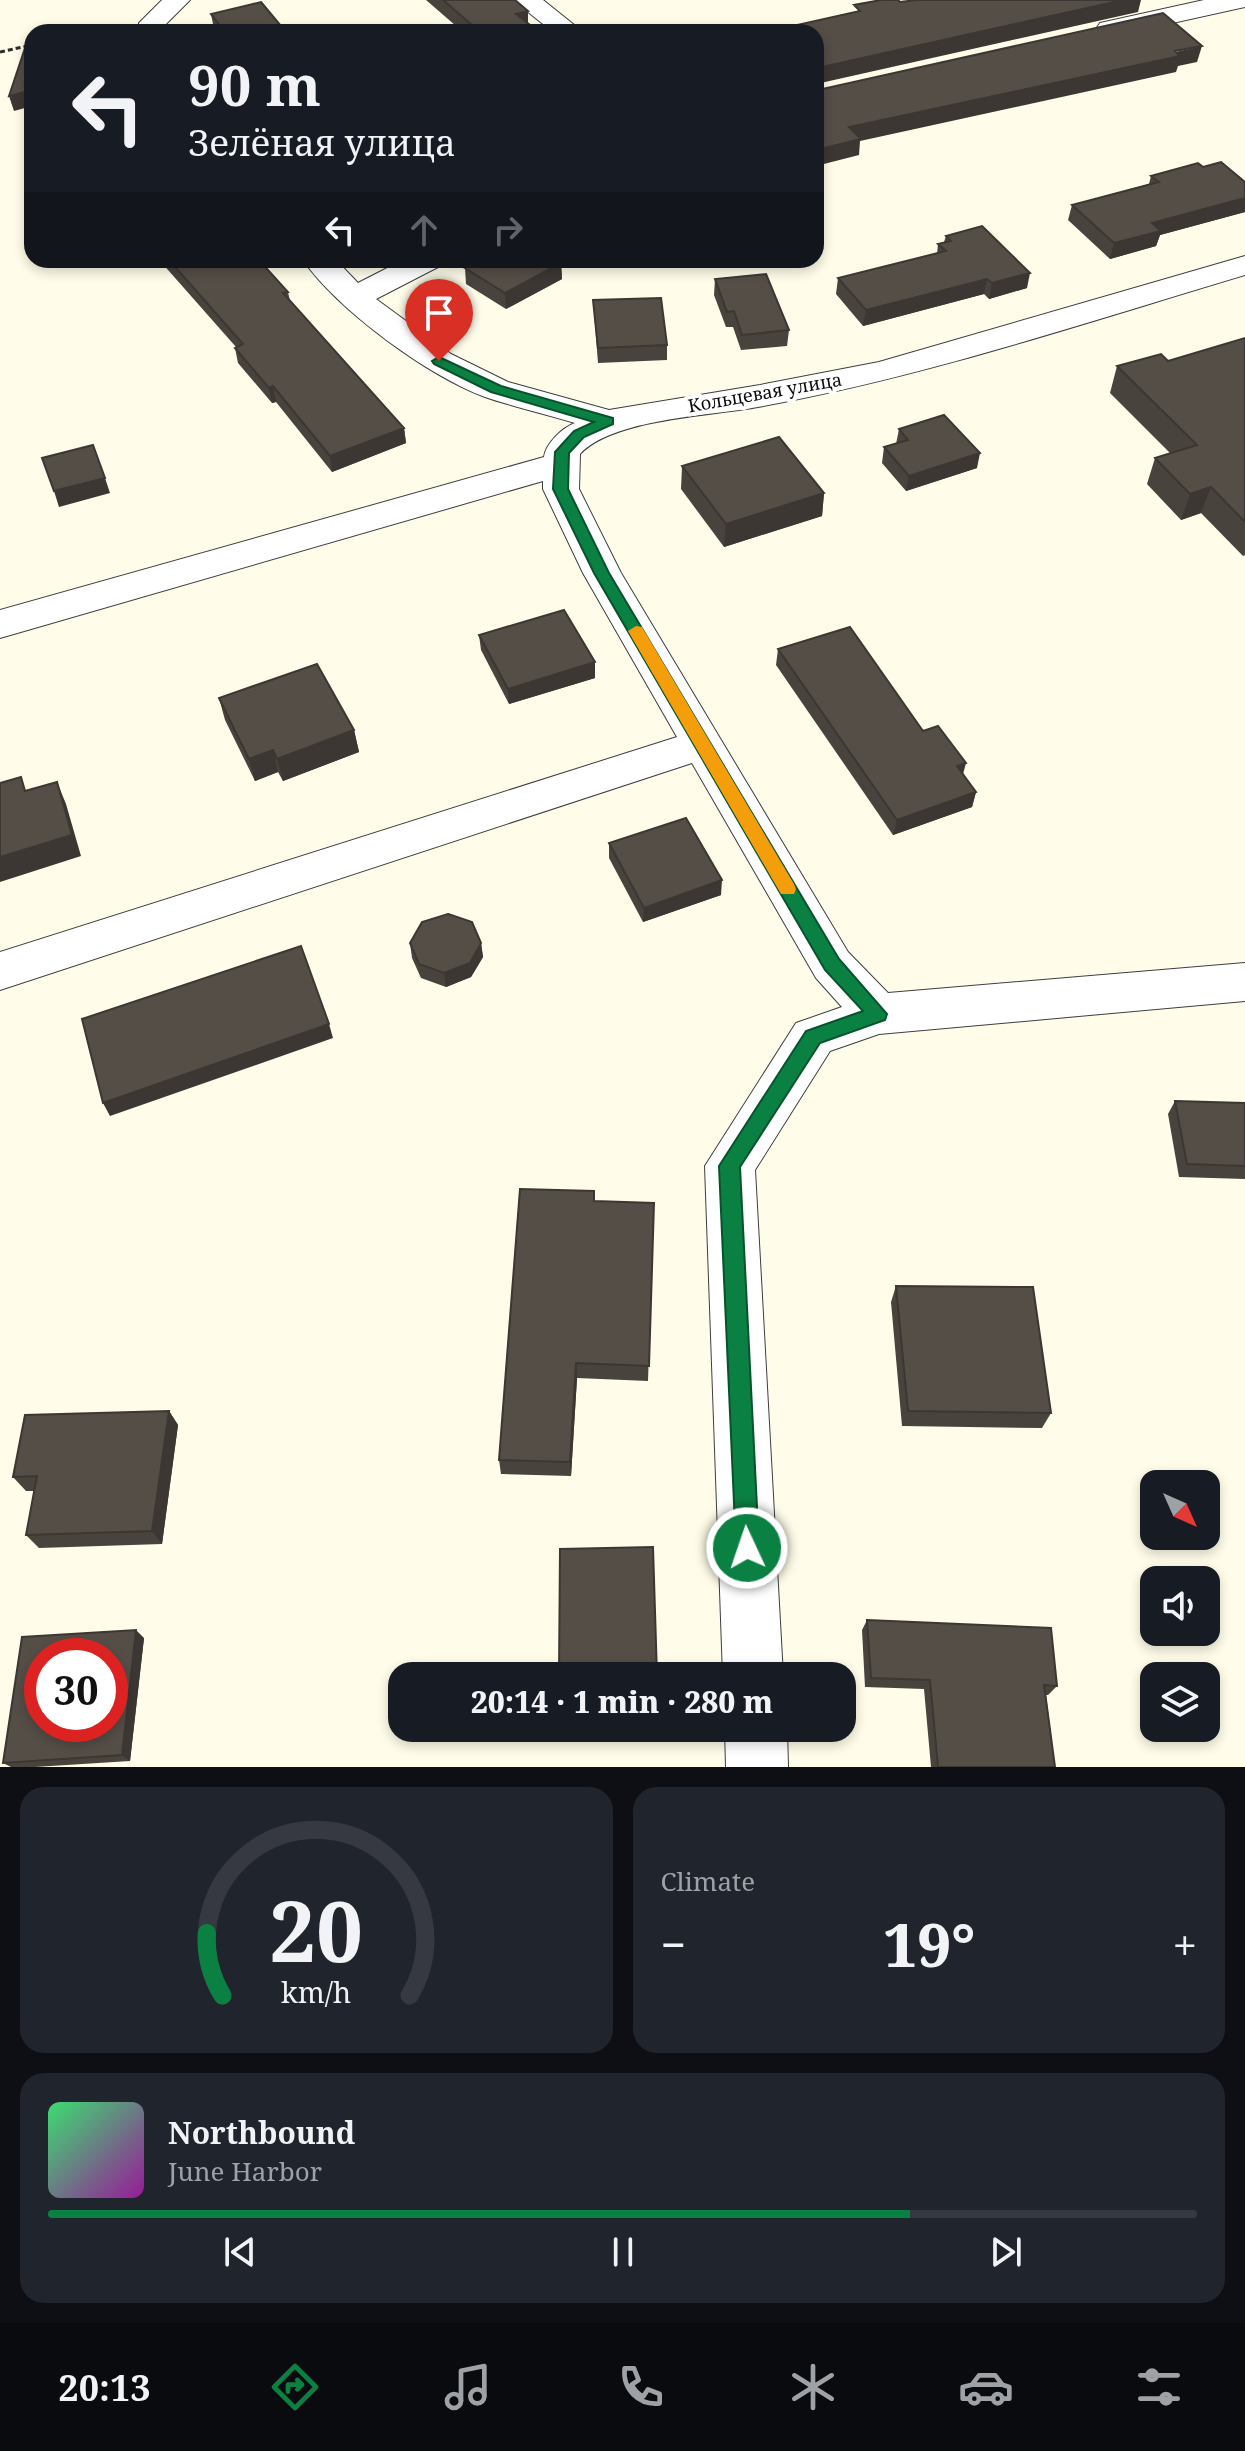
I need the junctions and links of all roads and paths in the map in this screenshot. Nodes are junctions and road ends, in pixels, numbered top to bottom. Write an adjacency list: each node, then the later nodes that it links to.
1 (177, 0): 4 (street)
2 (526, 0): 5 (street)
3 (1237, 3): 6 (street)
4 (152, 24)
5 (559, 24)
6 (1079, 36)
7 (24, 47): 8 (path)
8 (0, 52)
9 (1245, 265): 13 (street, Кольцевая улица)
10 (326, 268): 12 (street, Кольцевая улица)
11 (412, 268): 12 (street)
12 (354, 298): 13 (street, Кольцевая улица)
13 (608, 421): 14 (street)
14 (562, 464): 15 (street); 16 (street)
15 (0, 624)
16 (703, 744): 17 (street); 19 (street)
17 (0, 971)
18 (1245, 982): 19 (street)
19 (878, 1014): 20 (street)
20 (752, 1662)
21 (756, 1742): 22 (street)
22 (757, 1767)

